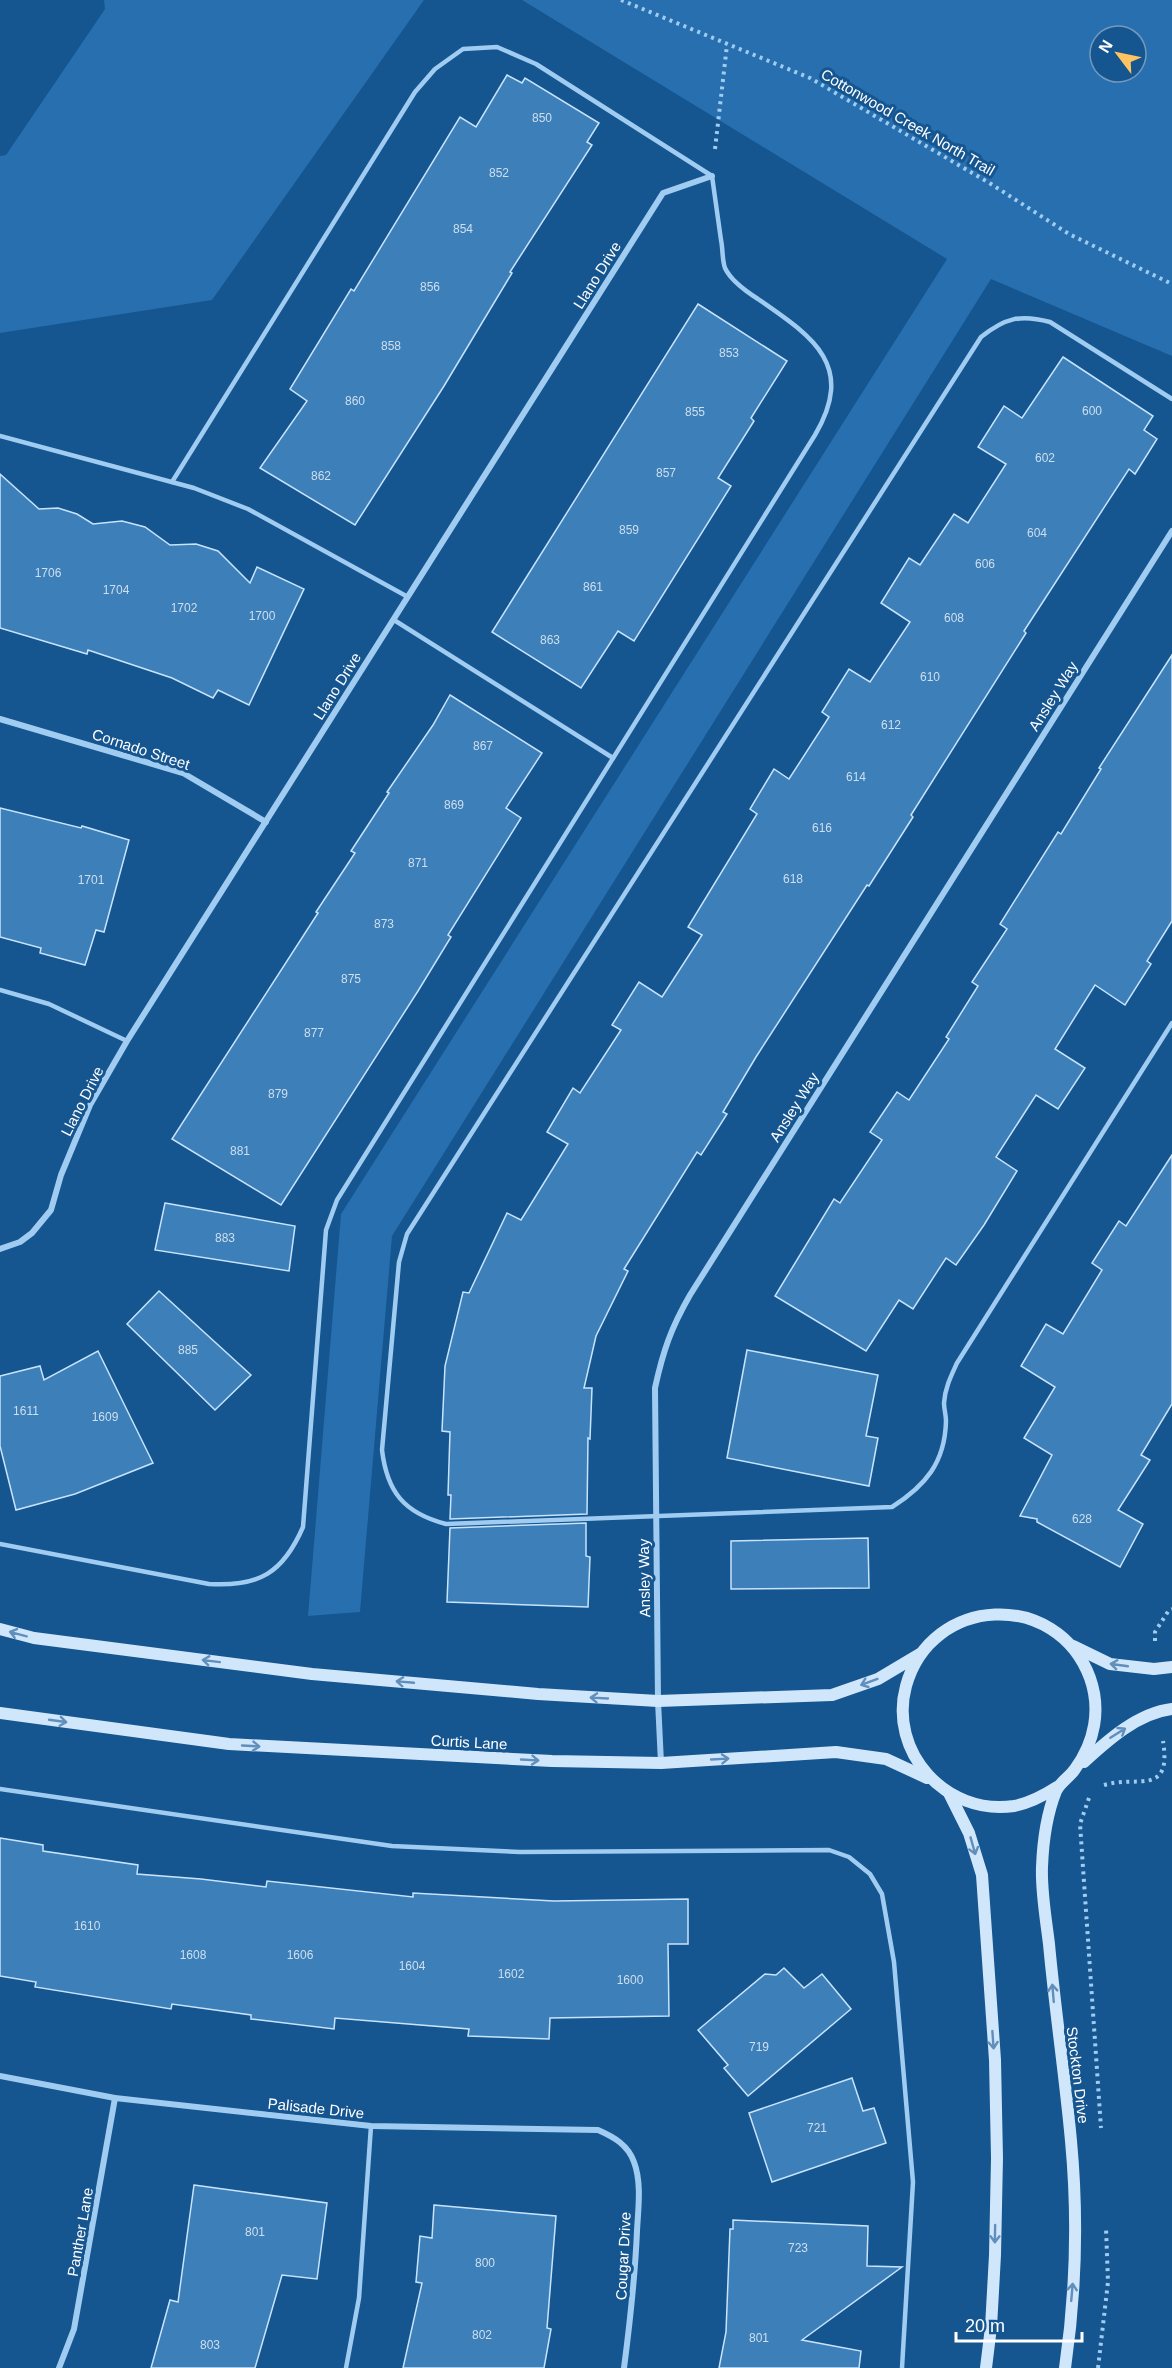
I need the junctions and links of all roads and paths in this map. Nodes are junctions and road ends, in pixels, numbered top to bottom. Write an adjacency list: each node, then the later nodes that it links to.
1 (621, 0): 2 (path, Cottonwood Creek North Trail)
2 (727, 45): 3 (path); 4 (path, Cottonwood Creek North Trail)
3 (712, 176): 7 (lane); 9 (street, Llano Drive); 12 (lane)
4 (1172, 284)
5 (1172, 399): 18 (lane)
6 (0, 436): 7 (lane)
7 (172, 482): 9 (lane)
8 (1172, 531): 18 (street, Ansley Way)
9 (408, 597): 10 (street, Llano Drive)
10 (394, 620): 12 (lane); 13 (street, Llano Drive)
11 (0, 719): 13 (street, Cornado Street)
12 (613, 758): 19 (lane)
13 (266, 822): 16 (street, Llano Drive)
14 (0, 990): 16 (lane)
15 (1172, 1023): 18 (lane)
16 (127, 1041): 17 (street, Llano Drive)
17 (0, 1249)
18 (654, 1517): 26 (street, Ansley Way)
19 (0, 1544)
20 (1172, 1608): 25 (path)
21 (0, 1629): 26 (street, one-way to 21)
22 (1070, 1645): 23 (street); 25 (street, one-way to 22); 30 (street)
23 (920, 1654): 26 (street, one-way to 26); 31 (street)
24 (1172, 1667): 25 (street)
25 (1154, 1669)
26 (658, 1701): 29 (street, Ansley Way)
27 (1166, 1709): 30 (street, one-way to 27); 32 (path)
28 (0, 1713): 29 (street, Curtis Lane, one-way to 29)
29 (661, 1763): 31 (street, Curtis Lane, one-way to 31)
30 (1074, 1771): 33 (street)
31 (932, 1781): 36 (street)
32 (1103, 1785)
33 (1057, 1787): 36 (street); 48 (street, Stockton Drive, one-way to 33)
34 (1092, 1788): 40 (path)
35 (0, 1789): 46 (lane)
36 (949, 1793): 47 (street, one-way to 47)
37 (0, 2076): 38 (street, Palisade Drive)
38 (115, 2097): 39 (street, Palisade Drive); 43 (street, Panther Lane)
39 (371, 2126): 41 (street, Palisade Drive); 44 (lane)
40 (1102, 2135)
41 (626, 2148): 45 (street, Cougar Drive)
42 (1106, 2226): 49 (path)
43 (59, 2368)
44 (346, 2368)
45 (624, 2368)
46 (902, 2368)
47 (986, 2368)
48 (1065, 2368)
49 (1098, 2368)

